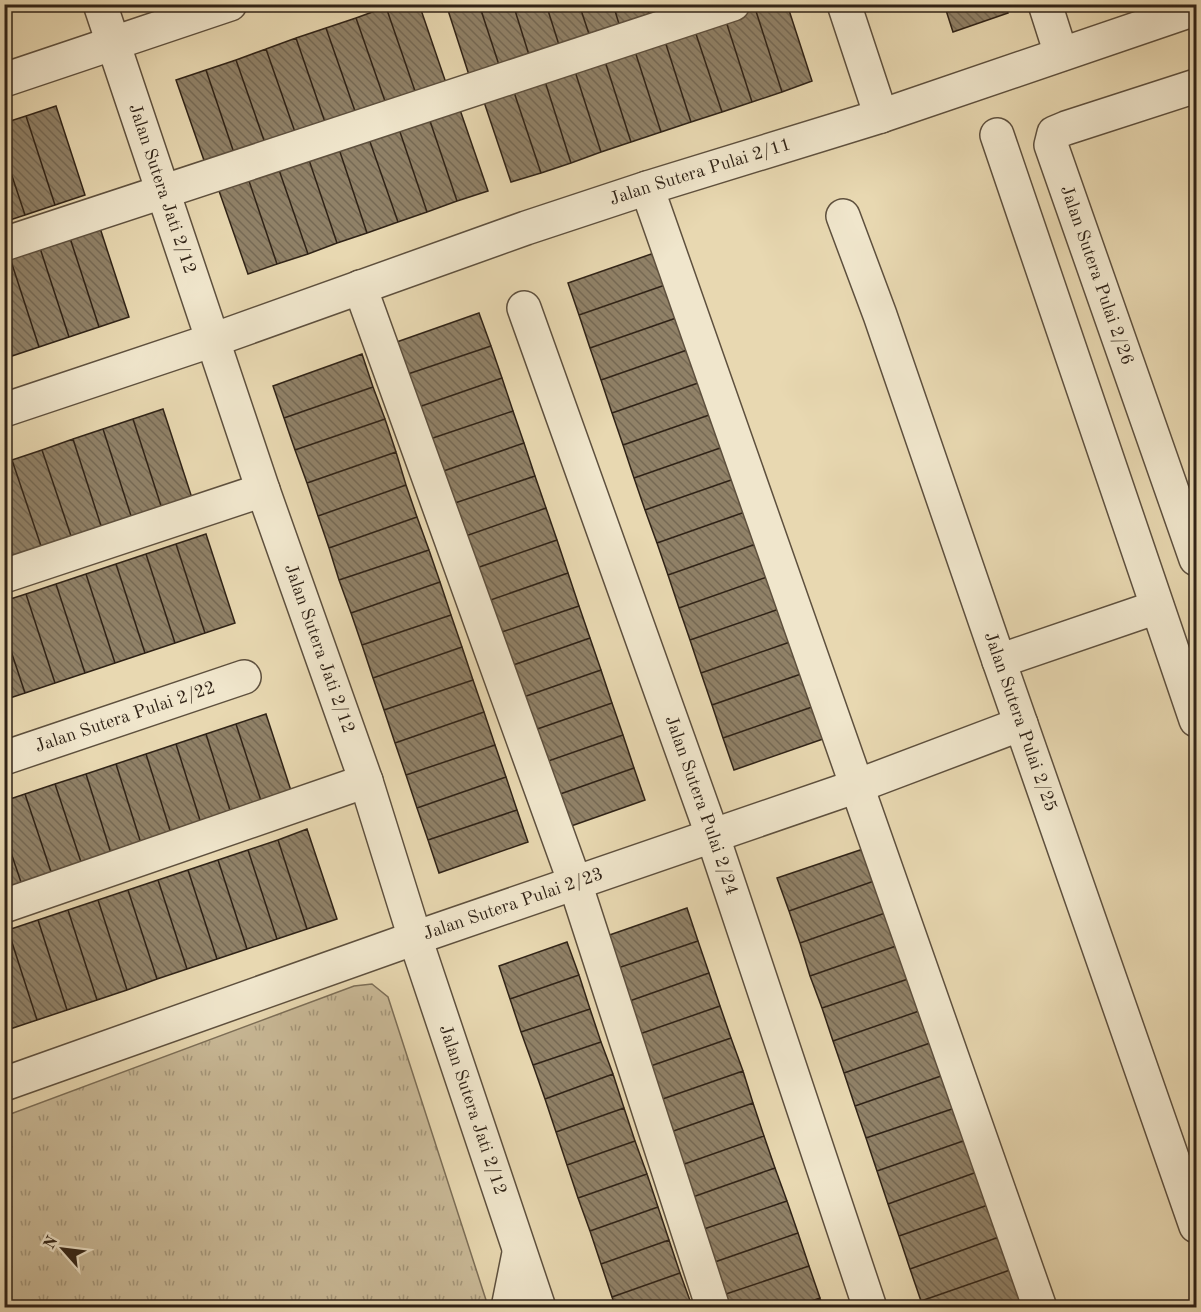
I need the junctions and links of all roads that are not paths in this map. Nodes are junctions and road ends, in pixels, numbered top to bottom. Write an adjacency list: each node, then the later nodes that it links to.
1 (100, 4): 7 (street, Jalan Sutera Jati 2/12)
2 (230, 4): 7 (street)
3 (733, 4): 14 (street)
4 (844, 4): 11 (street)
5 (1045, 4): 8 (street)
6 (1194, 8): 8 (street, Jalan Sutera Pulai 2/11)
7 (114, 43): 9 (street); 14 (street, Jalan Sutera Jati 2/12)
8 (1061, 54): 11 (street, Jalan Sutera Pulai 2/11)
9 (4, 80)
10 (1197, 86): 22 (street, Jalan Sutera Pulai 2/26)
11 (881, 116): 13 (street, Jalan Sutera Pulai 2/11)
12 (997, 135): 24 (street)
13 (647, 188): 17 (street, Jalan Sutera Pulai 2/11); 31 (street)
14 (163, 191): 16 (street); 19 (street, Jalan Sutera Jati 2/12)
15 (843, 216): 25 (street, Jalan Sutera Pulai 2/25)
16 (4, 244)
17 (360, 287): 19 (street, Jalan Sutera Pulai 2/11); 33 (street)
18 (524, 308): 32 (street, Jalan Sutera Pulai 2/24)
19 (213, 340): 20 (street, Jalan Sutera Pulai 2/11); 21 (street, Jalan Sutera Jati 2/12)
20 (4, 410)
21 (262, 490): 23 (street); 30 (street, Jalan Sutera Jati 2/12)
22 (1197, 559)
23 (4, 576)
24 (1157, 607): 25 (street); 27 (street)
25 (999, 661): 28 (street, Jalan Sutera Pulai 2/25)
26 (244, 677): 29 (street, Jalan Sutera Pulai 2/22)
27 (1197, 720)
28 (1021, 724): 31 (street, Jalan Sutera Pulai 2/23); 37 (street, Jalan Sutera Pulai 2/25)
29 (4, 758)
30 (366, 781): 34 (street); 35 (street, Jalan Sutera Jati 2/12)
31 (857, 786): 32 (street, Jalan Sutera Pulai 2/23); 41 (street)
32 (712, 837): 33 (street, Jalan Sutera Pulai 2/23); 40 (street, Jalan Sutera Pulai 2/24)
33 (575, 883): 35 (street, Jalan Sutera Pulai 2/23); 39 (street)
34 (4, 906)
35 (415, 938): 36 (street, Jalan Sutera Pulai 2/23); 38 (street, Jalan Sutera Jati 2/12)
36 (4, 1084)
37 (1197, 1226)
38 (529, 1305)
39 (714, 1308)
40 (870, 1308)
41 (1040, 1308)

